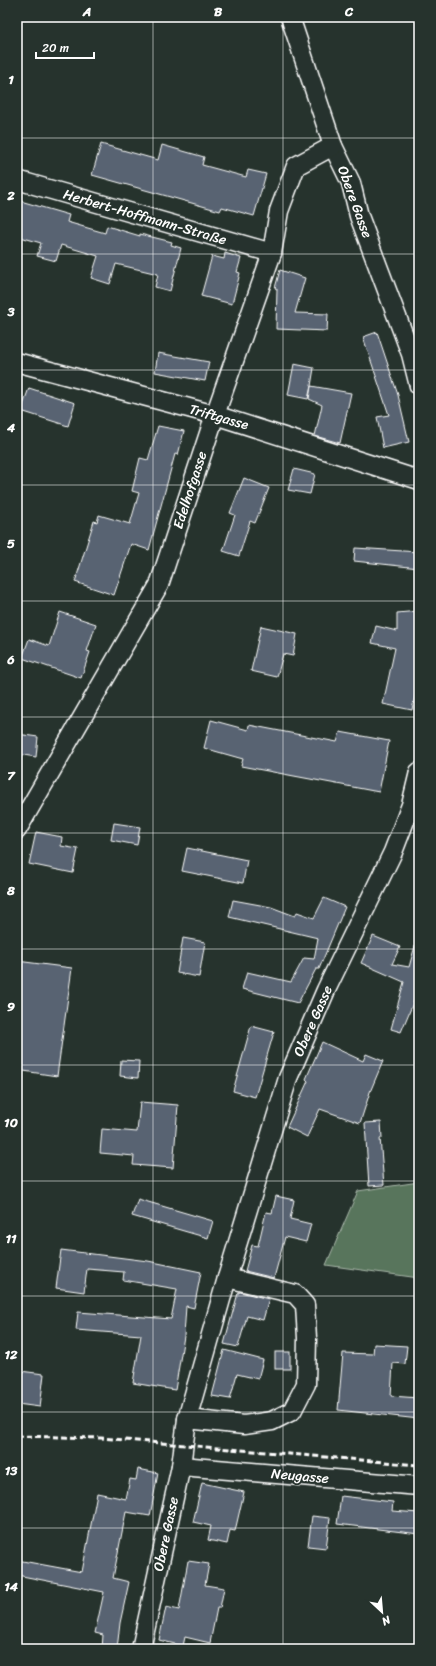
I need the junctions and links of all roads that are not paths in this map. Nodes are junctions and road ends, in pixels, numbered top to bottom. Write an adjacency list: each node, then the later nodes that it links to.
1 (290, 17): 2 (street, Obere Gasse)
2 (333, 146): 4 (street, Edelhofgasse); 6 (street, Obere Gasse)
3 (17, 180): 4 (street, Herbert-Hoffmann-Straße)
4 (272, 253): 7 (street, Edelhofgasse)
5 (17, 364): 7 (street, Triftgasse)
6 (419, 386)
7 (215, 415): 8 (street, Triftgasse); 10 (street, Edelhofgasse)
8 (419, 480)
9 (419, 772): 11 (street, Obere Gasse)
10 (17, 830)
11 (227, 1278): 12 (street, Obere Gasse); 12 (street)
12 (187, 1419): 13 (street, Obere Gasse)
13 (181, 1466): 14 (street, Neugasse); 15 (street, Obere Gasse)
14 (419, 1486)
15 (141, 1649)

